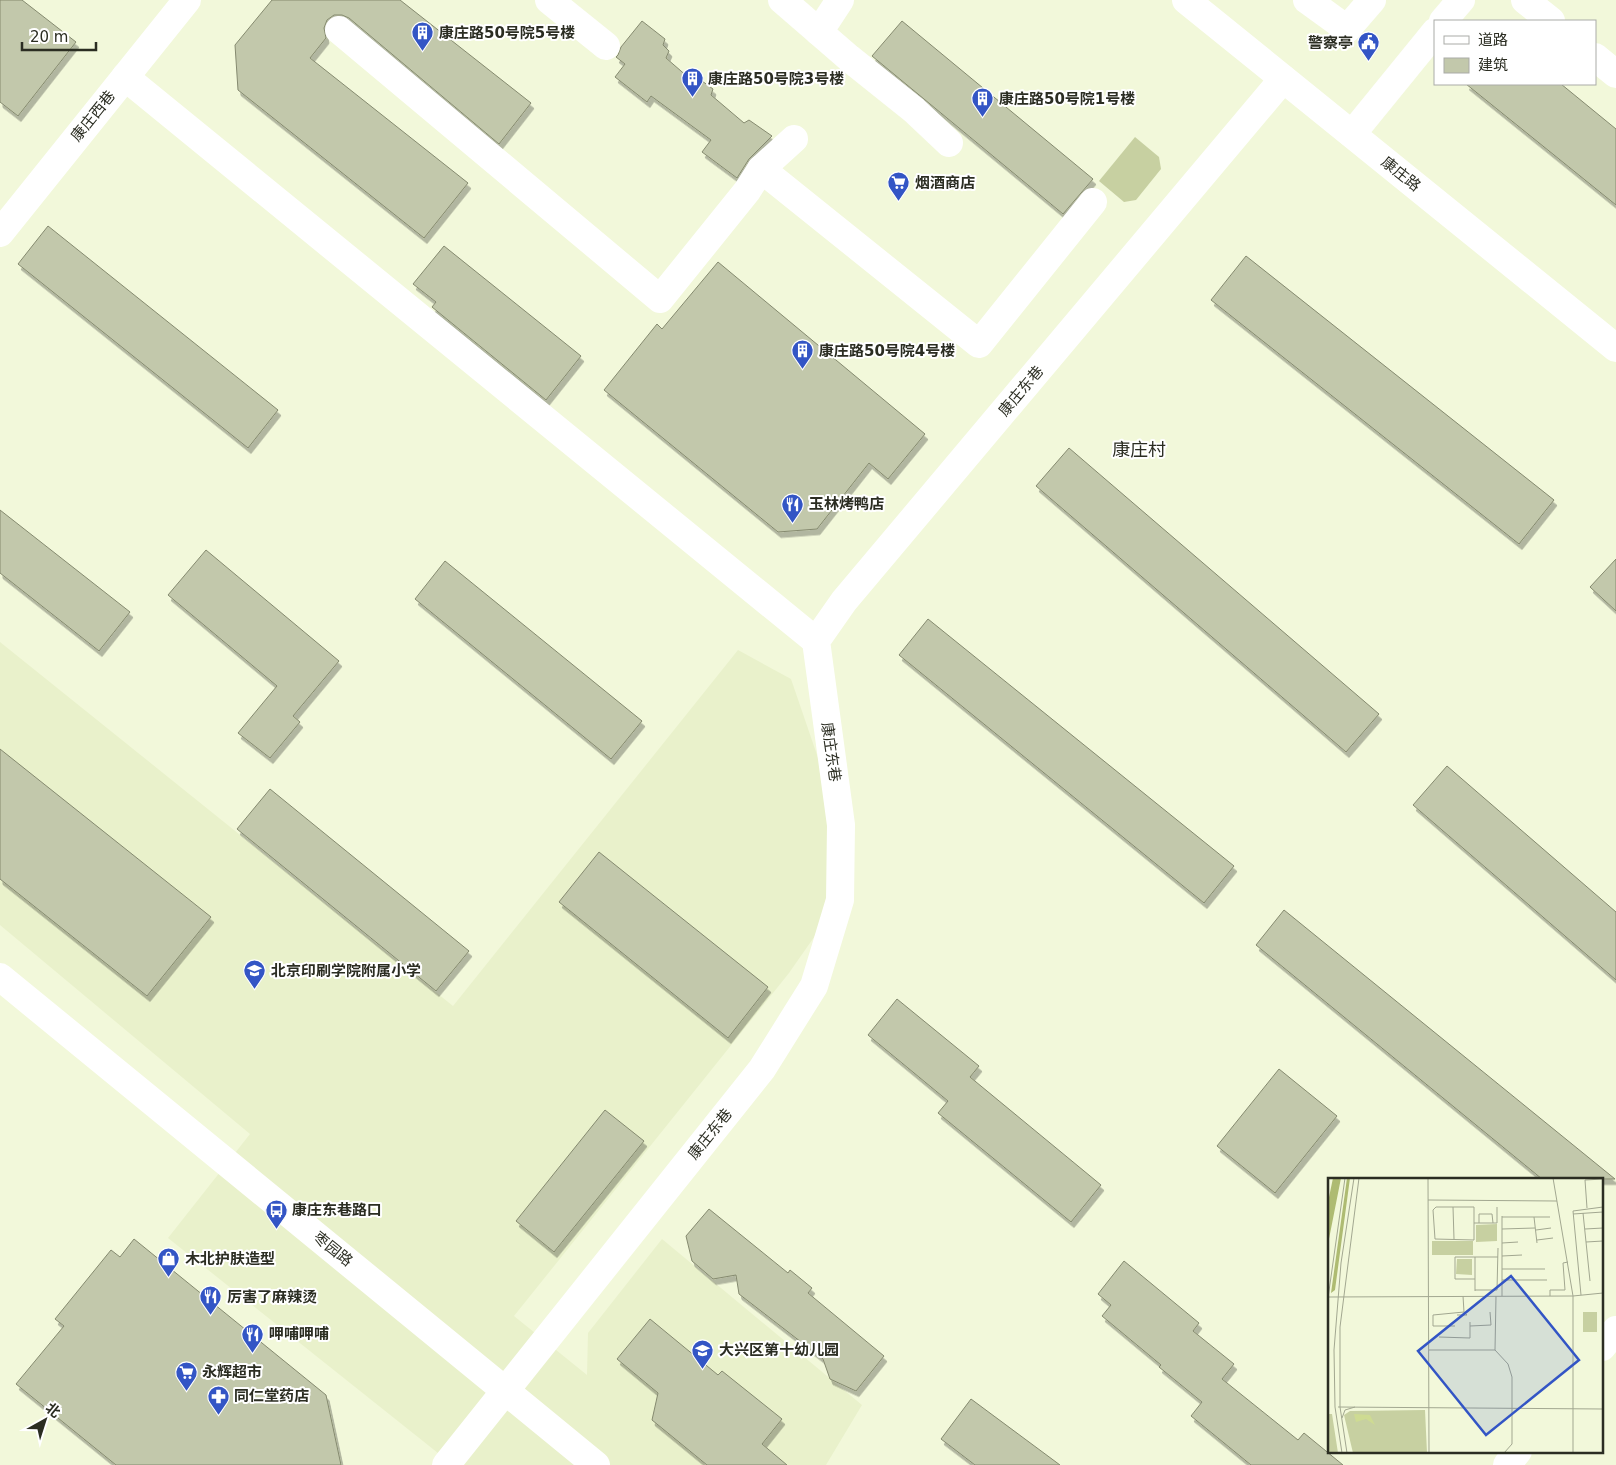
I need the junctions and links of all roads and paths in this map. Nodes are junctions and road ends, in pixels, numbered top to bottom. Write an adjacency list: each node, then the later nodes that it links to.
1 (187, 0): 18 (street, 康庄西巷)
2 (549, 0): 15 (street)
3 (782, 0): 13 (street)
4 (840, 0): 13 (street)
5 (1186, 0): 19 (street, 康庄路)
6 (1307, 0): 7 (street)
7 (1372, 0)
8 (1460, 0): 10 (street)
9 (1525, 0): 11 (street)
10 (1444, 20)
11 (1550, 20)
12 (339, 30): 23 (street)
13 (819, 32): 22 (street)
14 (1434, 33): 20 (street)
15 (606, 46)
16 (1596, 58): 17 (street)
17 (1616, 74)
18 (125, 77): 25 (street, 康庄西巷); 27 (street)
19 (1283, 79): 20 (street, 康庄路); 27 (street, 康庄东巷)
20 (1352, 134): 26 (street, 康庄路)
21 (794, 139): 23 (street)
22 (949, 143)
23 (761, 169): 24 (street)
24 (1093, 202)
25 (0, 233)
26 (1616, 348)
27 (816, 642): 31 (street, 康庄东巷)
28 (0, 977): 31 (street, 枣园路)
29 (1616, 1330): 30 (street)
30 (1604, 1345)
31 (506, 1391): 33 (street, 康庄东巷); 34 (street, 枣园路)
32 (1517, 1452): 35 (street)
33 (446, 1465)
34 (596, 1465)
35 (1507, 1465)

